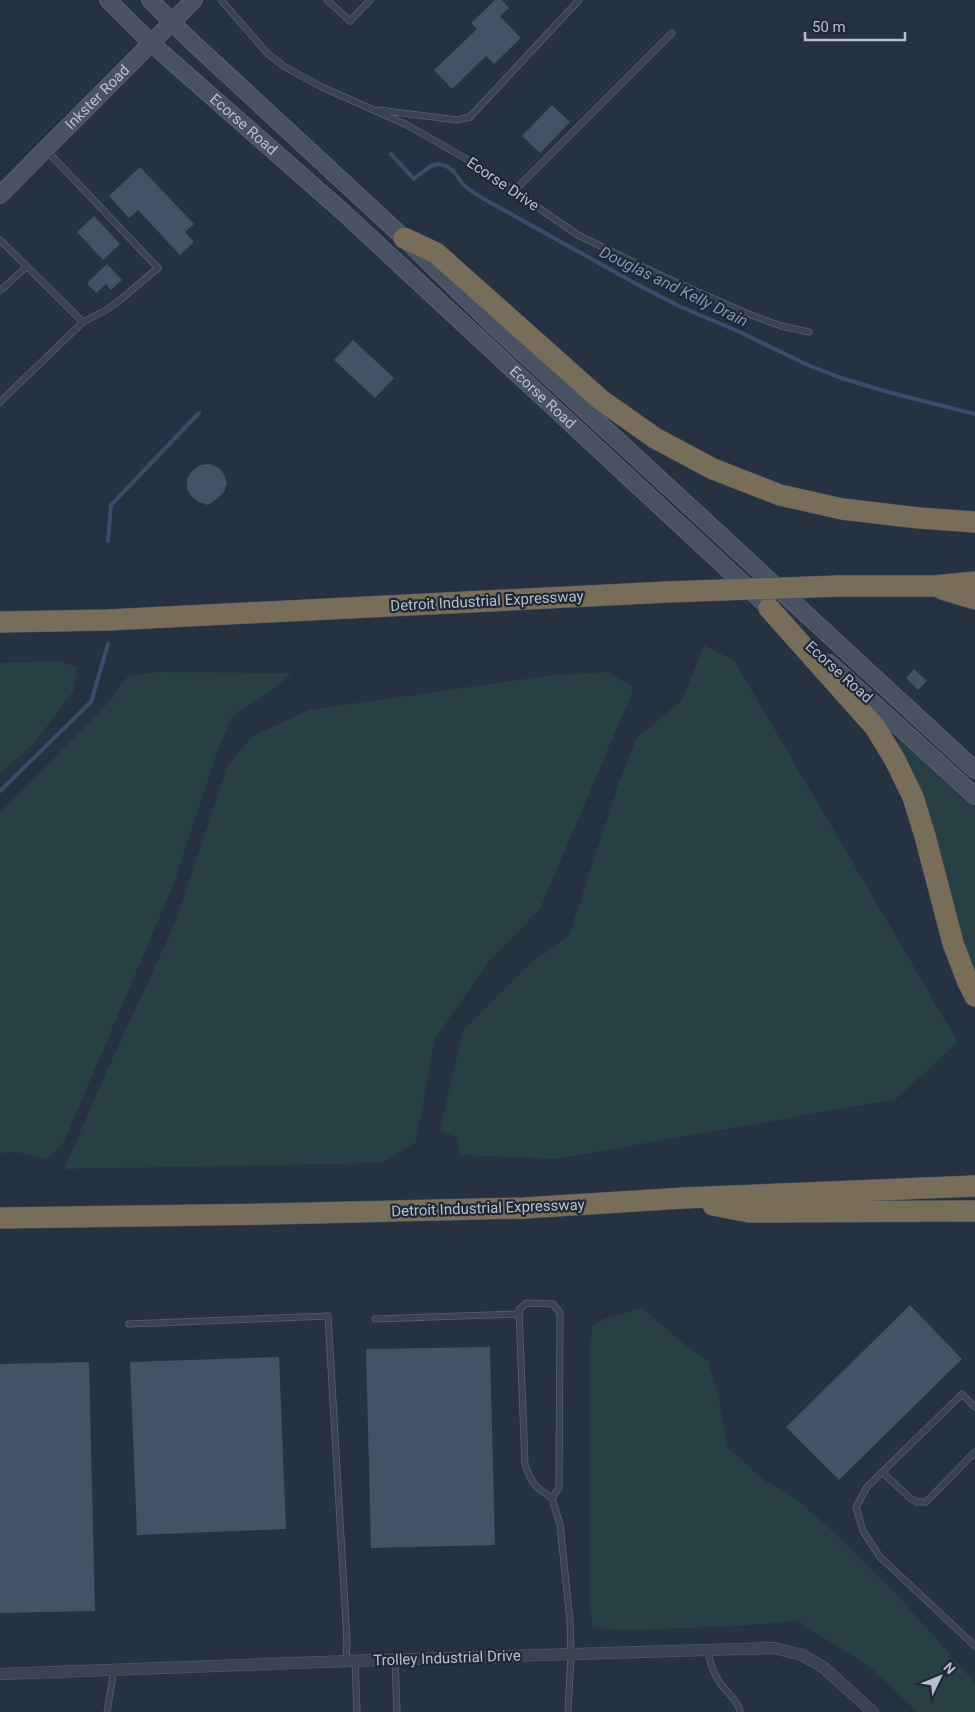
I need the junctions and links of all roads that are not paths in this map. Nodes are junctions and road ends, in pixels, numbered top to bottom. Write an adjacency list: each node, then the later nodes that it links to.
1 (108, 0): 10 (main road, Ecorse Road)
2 (150, 0): 8 (main road, Ecorse Road)
3 (194, 0): 8 (main road, Inkster Road)
4 (221, 0): 11 (lane, Ecorse Drive)
5 (327, 0): 6 (lane)
6 (370, 0)
7 (579, 0): 11 (lane)
8 (172, 22): 10 (main road, Inkster Road); 15 (main road, Ecorse Road)
9 (672, 33): 13 (lane)
10 (151, 43): 12 (main road, Inkster Road); 26 (main road, Ecorse Road)
11 (372, 110): 13 (lane, Ecorse Drive)
12 (46, 149): 14 (main road, Inkster Road); 19 (lane)
13 (514, 191): 20 (lane, Ecorse Drive)
14 (0, 195)
15 (404, 238): 22 (highway); 28 (main road, Ecorse Road)
16 (0, 240): 17 (lane)
17 (26, 267): 18 (lane); 19 (lane)
18 (0, 291)
19 (83, 322): 21 (lane)
20 (809, 332)
21 (0, 402)
22 (975, 522)
23 (975, 582): 24 (highway, Detroit Industrial Expressway)
24 (934, 586): 25 (highway); 27 (highway, Detroit Industrial Expressway, bridge)
25 (975, 599)
26 (770, 608): 29 (main road, Ecorse Road); 30 (highway)
27 (0, 622)
28 (975, 770)
29 (975, 796)
30 (975, 996)
31 (975, 1186): 32 (highway, Detroit Industrial Expressway)
32 (684, 1198): 33 (highway); 34 (highway, Detroit Industrial Expressway)
33 (975, 1210)
34 (0, 1218)
35 (519, 1314): 36 (lane); 41 (lane); 41 (lane)
36 (375, 1319)
37 (128, 1324): 46 (lane)
38 (975, 1407): 40 (lane)
39 (975, 1452): 40 (lane)
40 (882, 1472): 42 (lane)
41 (552, 1498): 44 (lane)
42 (975, 1646)
43 (707, 1649): 44 (street, Trolley Industrial Drive); 53 (lane); 54 (street, Trolley Industrial Drive)
44 (571, 1654): 45 (street, Trolley Industrial Drive); 52 (lane)
45 (395, 1660): 46 (street, Trolley Industrial Drive); 51 (lane)
46 (351, 1661): 47 (street, Trolley Industrial Drive); 50 (lane)
47 (114, 1670): 48 (street, Trolley Industrial Drive); 49 (lane)
48 (0, 1674)
49 (107, 1712)
50 (357, 1712)
51 (397, 1712)
52 (568, 1712)
53 (740, 1712)
54 (873, 1712)

